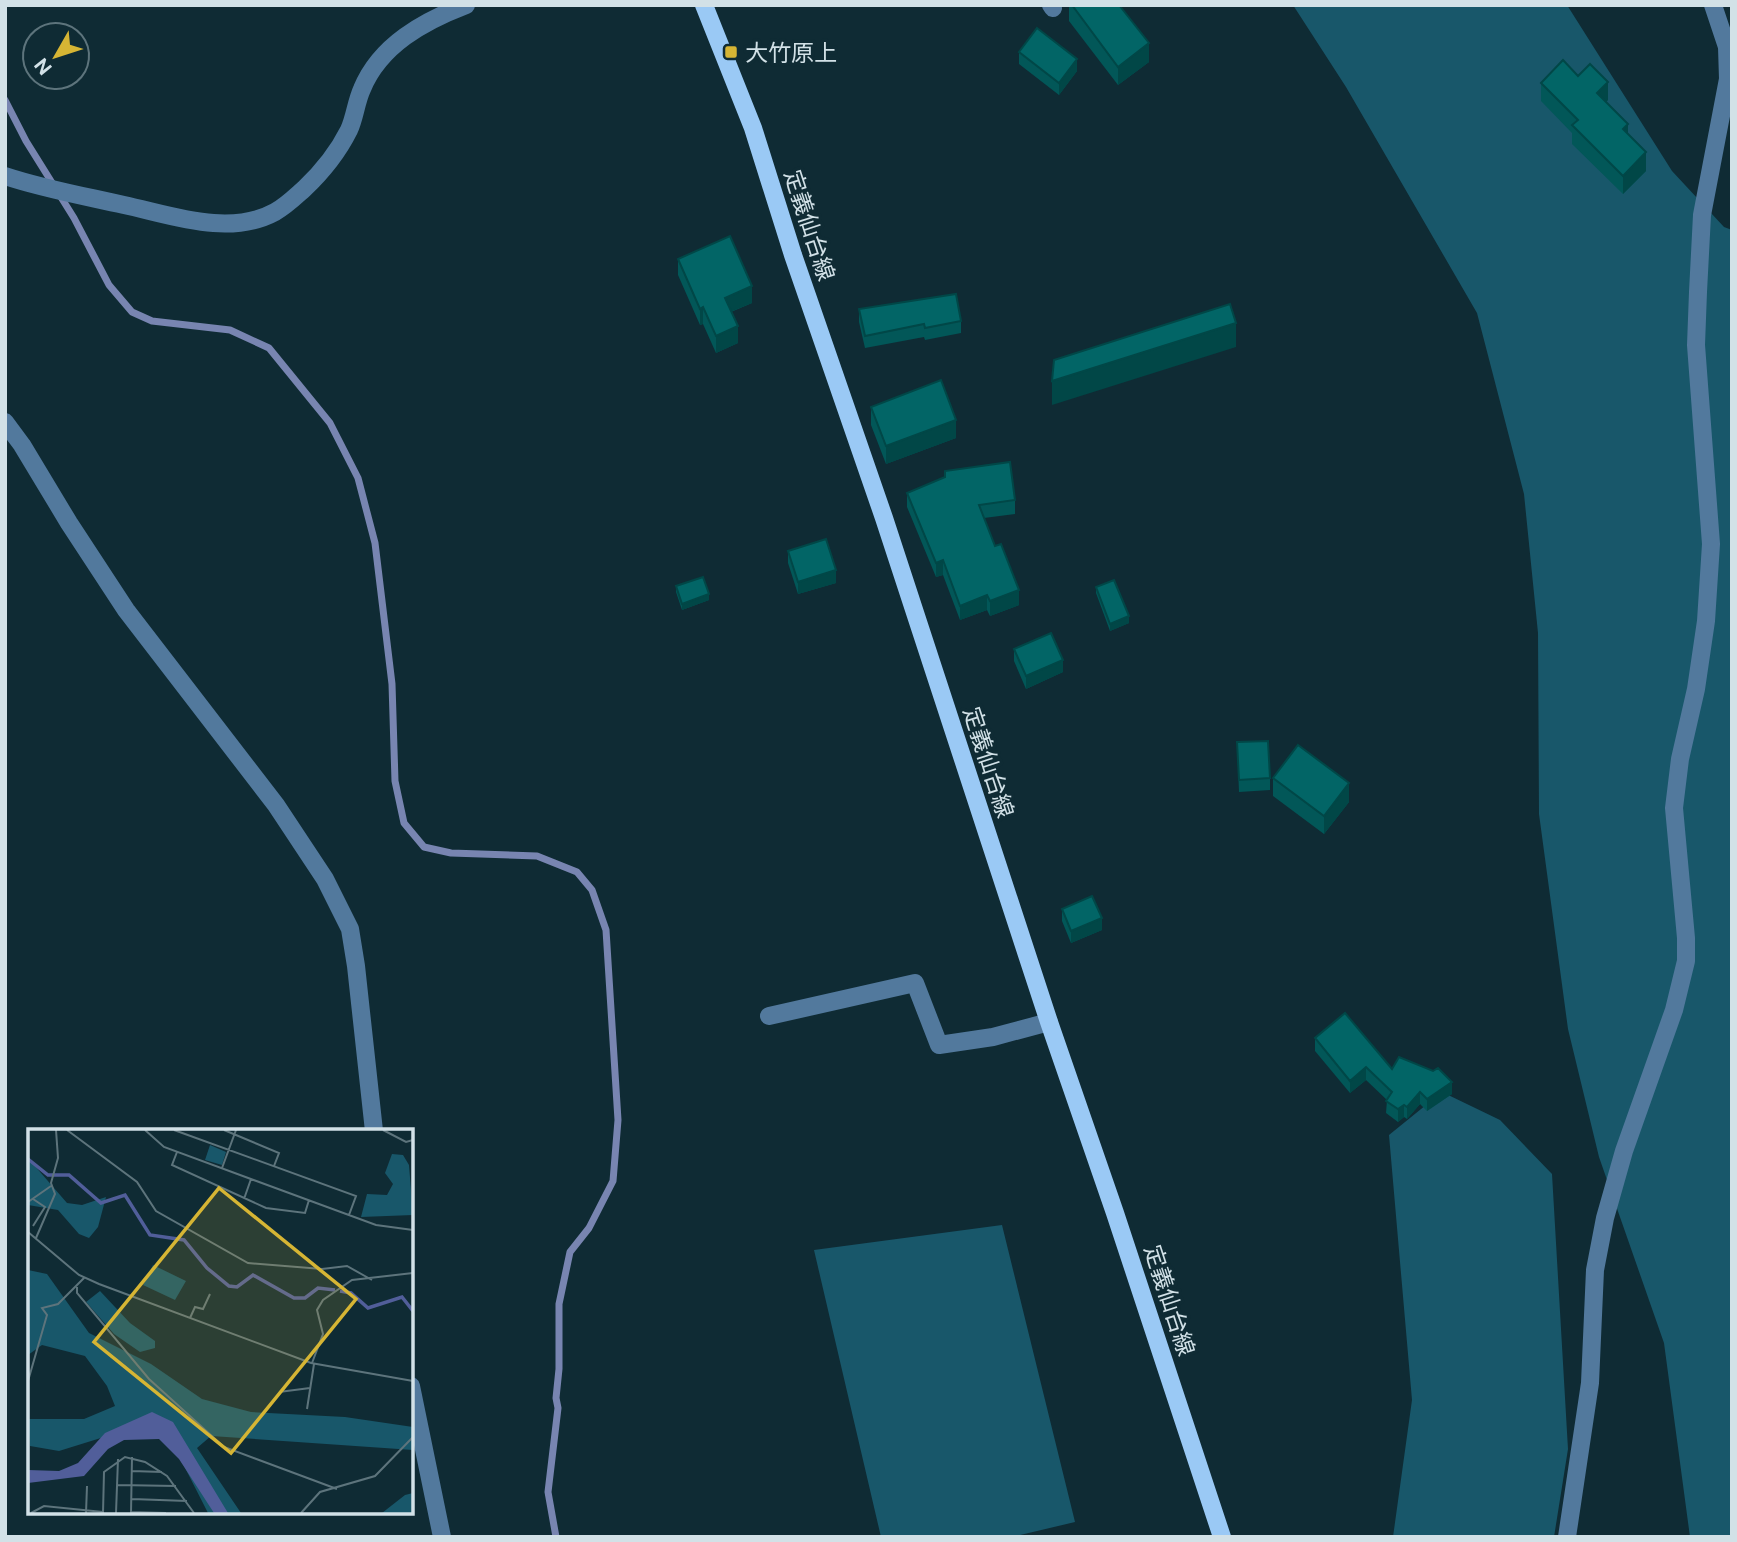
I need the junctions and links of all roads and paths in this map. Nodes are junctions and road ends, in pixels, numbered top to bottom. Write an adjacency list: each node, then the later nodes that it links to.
1 (466, 5): 4 (street)
2 (704, 5): 7 (main road, 定義仙台線)
3 (1713, 5): 12 (street)
4 (5, 176)
5 (5, 422): 8 (street)
6 (769, 1016): 7 (street)
7 (1049, 1022): 11 (main road, 定義仙台線)
8 (374, 1129)
9 (413, 1396): 10 (street)
10 (442, 1537)
11 (1222, 1537)
12 (1567, 1537)

